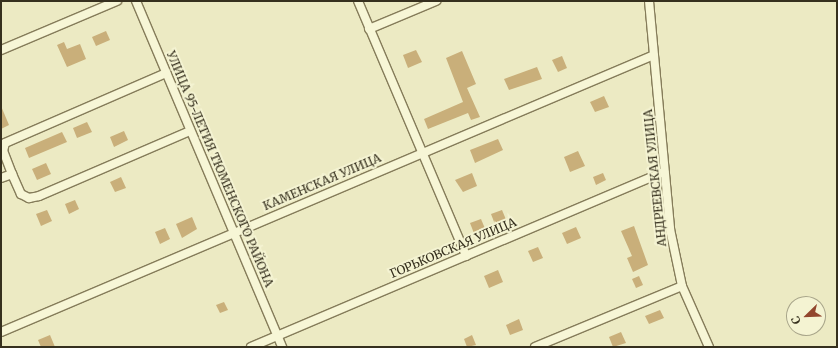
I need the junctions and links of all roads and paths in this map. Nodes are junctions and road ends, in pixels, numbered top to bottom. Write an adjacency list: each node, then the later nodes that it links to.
1 (117, 1): 7 (street)
2 (136, 1): 9 (street, УЛИЦА 95-ЛЕТИЯ ТЮМЕНСКОГО РАЙОНА)
3 (358, 1): 6 (street)
4 (436, 1): 6 (street)
5 (649, 1): 8 (street, АНДРЕЕВСКАЯ УЛИЦА)
6 (370, 29): 11 (street)
7 (1, 50)
8 (654, 55): 11 (street, КАМЕНСКАЯ УЛИЦА); 12 (street, АНДРЕЕВСКАЯ УЛИЦА)
9 (166, 73): 10 (street, УЛИЦА 95-ЛЕТИЯ ТЮМЕНСКОГО РАЙОНА); 13 (street)
10 (190, 131): 13 (street); 15 (street, УЛИЦА 95-ЛЕТИЯ ТЮМЕНСКОГО РАЙОНА)
11 (422, 153): 15 (street, КАМЕНСКАЯ УЛИЦА); 16 (street)
12 (664, 172): 16 (street, ГОРЬКОВСКАЯ УЛИЦА); 17 (street, АНДРЕЕВСКАЯ УЛИЦА)
13 (12, 174): 14 (street)
14 (1, 178)
15 (234, 232): 18 (street, КАМЕНСКАЯ УЛИЦА); 19 (street, УЛИЦА 95-ЛЕТИЯ ТЮМЕНСКОГО РАЙОНА)
16 (466, 256): 19 (street, ГОРЬКОВСКАЯ УЛИЦА)
17 (682, 286): 22 (street); 23 (street, АНДРЕЕВСКАЯ УЛИЦА)
18 (1, 332)
19 (278, 336): 20 (street, ГОРЬКОВСКАЯ УЛИЦА); 21 (street, УЛИЦА 95-ЛЕТИЯ ТЮМЕНСКОГО РАЙОНА)
20 (251, 347)
21 (282, 347)
22 (535, 347)
23 (709, 347)

